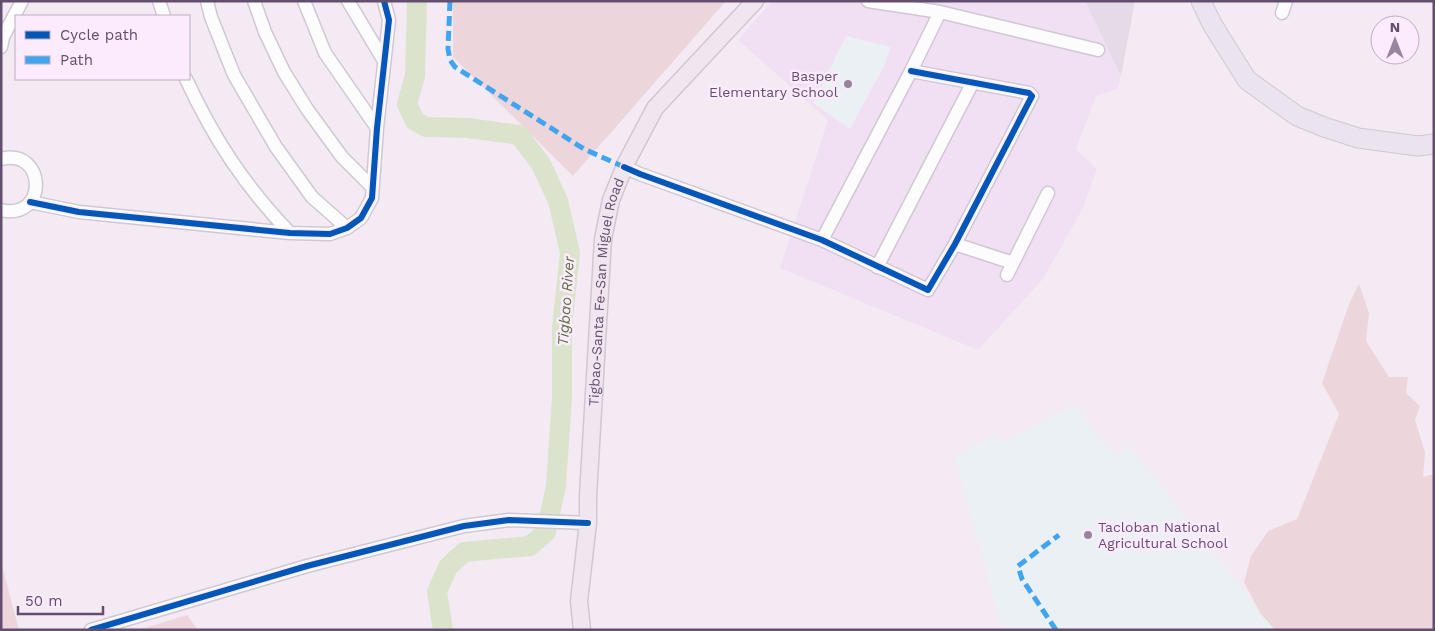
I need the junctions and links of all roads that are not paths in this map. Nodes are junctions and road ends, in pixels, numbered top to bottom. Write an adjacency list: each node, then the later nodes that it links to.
1 (22, 1): 13 (street)
2 (160, 1): 12 (street)
3 (207, 1): 27 (street)
4 (254, 1): 23 (street)
5 (304, 1): 19 (street)
6 (348, 1): 15 (street)
7 (384, 1): 15 (street)
8 (755, 1): 22 (main road, Tigbao-Santa Fe-San Miguel Road)
9 (868, 1): 11 (street)
10 (1201, 1): 20 (highway)
11 (940, 12): 14 (street); 16 (street)
12 (164, 15)
13 (1, 47)
14 (1098, 50)
15 (384, 61): 19 (street)
16 (911, 71): 18 (street); 29 (street)
17 (186, 80): 28 (street)
18 (973, 82): 30 (street); 32 (street)
19 (377, 128): 23 (street)
20 (1434, 144)
21 (1, 159): 25 (street)
22 (624, 167): 29 (street); 34 (main road, Tigbao-Santa Fe-San Miguel Road)
23 (372, 187): 27 (street)
24 (1048, 193): 31 (street)
25 (30, 202): 26 (street); 28 (street)
26 (2, 213)
27 (348, 228): 28 (street)
28 (290, 233)
29 (822, 240): 32 (street)
30 (955, 244): 31 (street); 32 (street)
31 (1013, 263): 33 (street)
32 (877, 266)
33 (1007, 275)
34 (581, 523): 35 (street); 36 (main road, Tigbao-Santa Fe-San Miguel Road)
35 (91, 630)
36 (582, 630)

